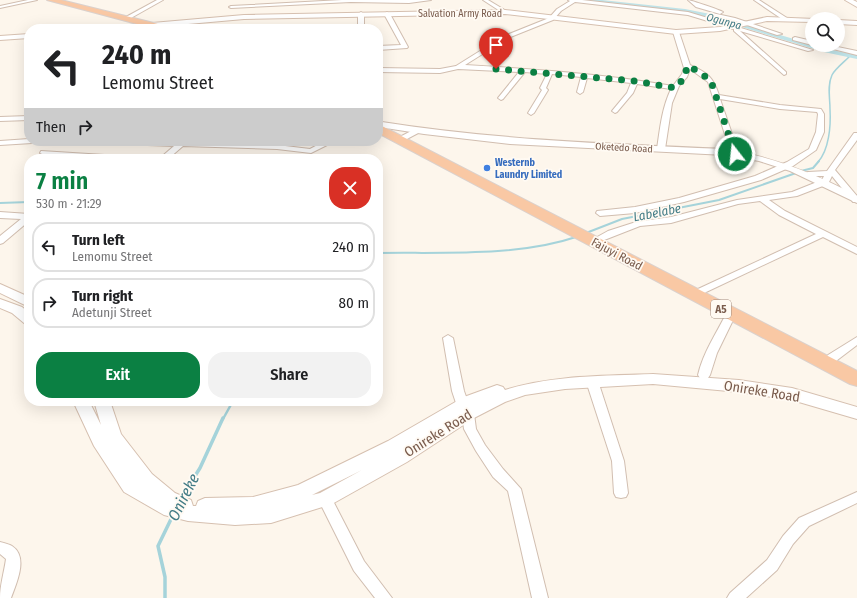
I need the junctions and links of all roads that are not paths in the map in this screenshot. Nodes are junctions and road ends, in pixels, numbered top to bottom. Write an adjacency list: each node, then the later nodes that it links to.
1 (35, 0): 15 (street)
2 (50, 0): 24 (highway)
3 (60, 0): 24 (highway)
4 (161, 0): 24 (street)
5 (234, 0): 16 (street)
6 (429, 0): 16 (street)
7 (485, 0): 17 (street)
8 (570, 0): 9 (street)
9 (575, 0): 22 (street); 32 (street)
10 (603, 0): 32 (street)
11 (690, 0): 32 (street)
12 (756, 0): 21 (street)
13 (848, 0): 14 (main road)
14 (857, 5)
15 (0, 7)
16 (231, 7): 20 (street)
17 (504, 12): 19 (main road, Salvation Army Road); 22 (main road, Salvation Army Road)
18 (361, 14): 19 (main road, Salvation Army Road); 20 (main road, Salvation Army Road); 30 (street)
19 (387, 14): 37 (street)
20 (226, 18): 29 (main road, Salvation Army Road)
21 (784, 18): 23 (main road, Salvation Army Road); 31 (main road, Salvation Army Road)
22 (551, 19): 33 (main road, Salvation Army Road); 42 (street)
23 (805, 20)
24 (131, 22): 27 (main road); 28 (highway)
25 (845, 22): 26 (main road)
26 (857, 23)
27 (124, 24)
28 (152, 24)
29 (191, 24)
30 (361, 24)
31 (745, 24): 32 (main road, Salvation Army Road); 36 (street)
32 (733, 25): 33 (main road, Salvation Army Road); 38 (street); 45 (street)
33 (676, 32): 41 (street)
34 (24, 36): 35 (main road)
35 (0, 38)
36 (805, 41)
37 (383, 48)
38 (805, 48)
39 (845, 50): 40 (street)
40 (857, 53)
41 (687, 66): 49 (street); 51 (street)
42 (458, 67): 43 (street); 44 (street)
43 (383, 70)
44 (523, 71): 46 (street); 52 (street)
45 (784, 72)
46 (550, 73): 47 (street); 54 (street)
47 (584, 76): 48 (street); 50 (street)
48 (635, 81): 49 (street); 53 (street)
49 (675, 88): 68 (street)
50 (580, 92)
51 (718, 97): 73 (street); 74 (street)
52 (502, 98)
53 (615, 111)
54 (531, 113)
55 (24, 118): 56 (street)
56 (0, 119)
57 (383, 126): 59 (street, Oketedo Road)
58 (383, 127): 61 (highway, Fajuyi Road / A5)
59 (418, 131): 61 (street); 68 (street, Oketedo Road)
60 (857, 135): 75 (street)
61 (402, 138): 83 (highway, Fajuyi Road / A5)
62 (24, 141): 63 (street)
63 (0, 143)
64 (106, 146): 71 (street)
65 (178, 146): 72 (street)
66 (253, 146): 67 (street)
67 (321, 146)
68 (662, 149): 73 (street, Oketedo Road)
69 (44, 153): 70 (street)
70 (54, 154)
71 (97, 154)
72 (169, 154)
73 (735, 154): 74 (street, Oketedo Road)
74 (787, 166): 75 (street, Oketedo Road); 78 (street)
75 (828, 175): 76 (street); 77 (street, Oketedo Road)
76 (761, 198): 82 (street); 83 (street)
77 (857, 200)
78 (600, 213)
79 (0, 215): 80 (street)
80 (24, 217)
81 (24, 221): 84 (street)
82 (823, 234): 85 (street); 87 (street)
83 (594, 238): 87 (highway, Fajuyi Road / A5); 90 (highway, Fajuyi Road / A5)
84 (0, 241)
85 (857, 251)
86 (0, 288): 88 (main road)
87 (701, 291): 94 (highway, Fajuyi Road / A5)
88 (24, 300)
89 (0, 303): 91 (main road)
90 (731, 314): 96 (street); 97 (highway, Fajuyi Road / A5)
91 (24, 316)
92 (448, 338): 102 (street)
93 (857, 340): 94 (street)
94 (832, 358): 95 (highway, Fajuyi Road / A5)
95 (857, 372)
96 (704, 375): 99 (main road, Onireke Road); 102 (main road, Onireke Road)
97 (857, 379)
98 (592, 381): 102 (main road, Onireke Road); 103 (main road, Onireke Road); 105 (street)
99 (857, 404)
100 (84, 406): 104 (main road, Onireke Road)
101 (103, 406): 104 (main road, Onireke Road)
102 (466, 410): 107 (main road, Onireke Road); 108 (main road, Onireke Road); 112 (street)
103 (857, 413)
104 (106, 438): 108 (main road, Onireke Road)
105 (621, 493)
106 (857, 497): 113 (street)
107 (324, 499): 108 (main road, Onireke Road); 111 (street)
108 (177, 506)
109 (0, 548): 110 (street)
110 (2, 598)
111 (384, 598)
112 (540, 598)
113 (735, 598)

